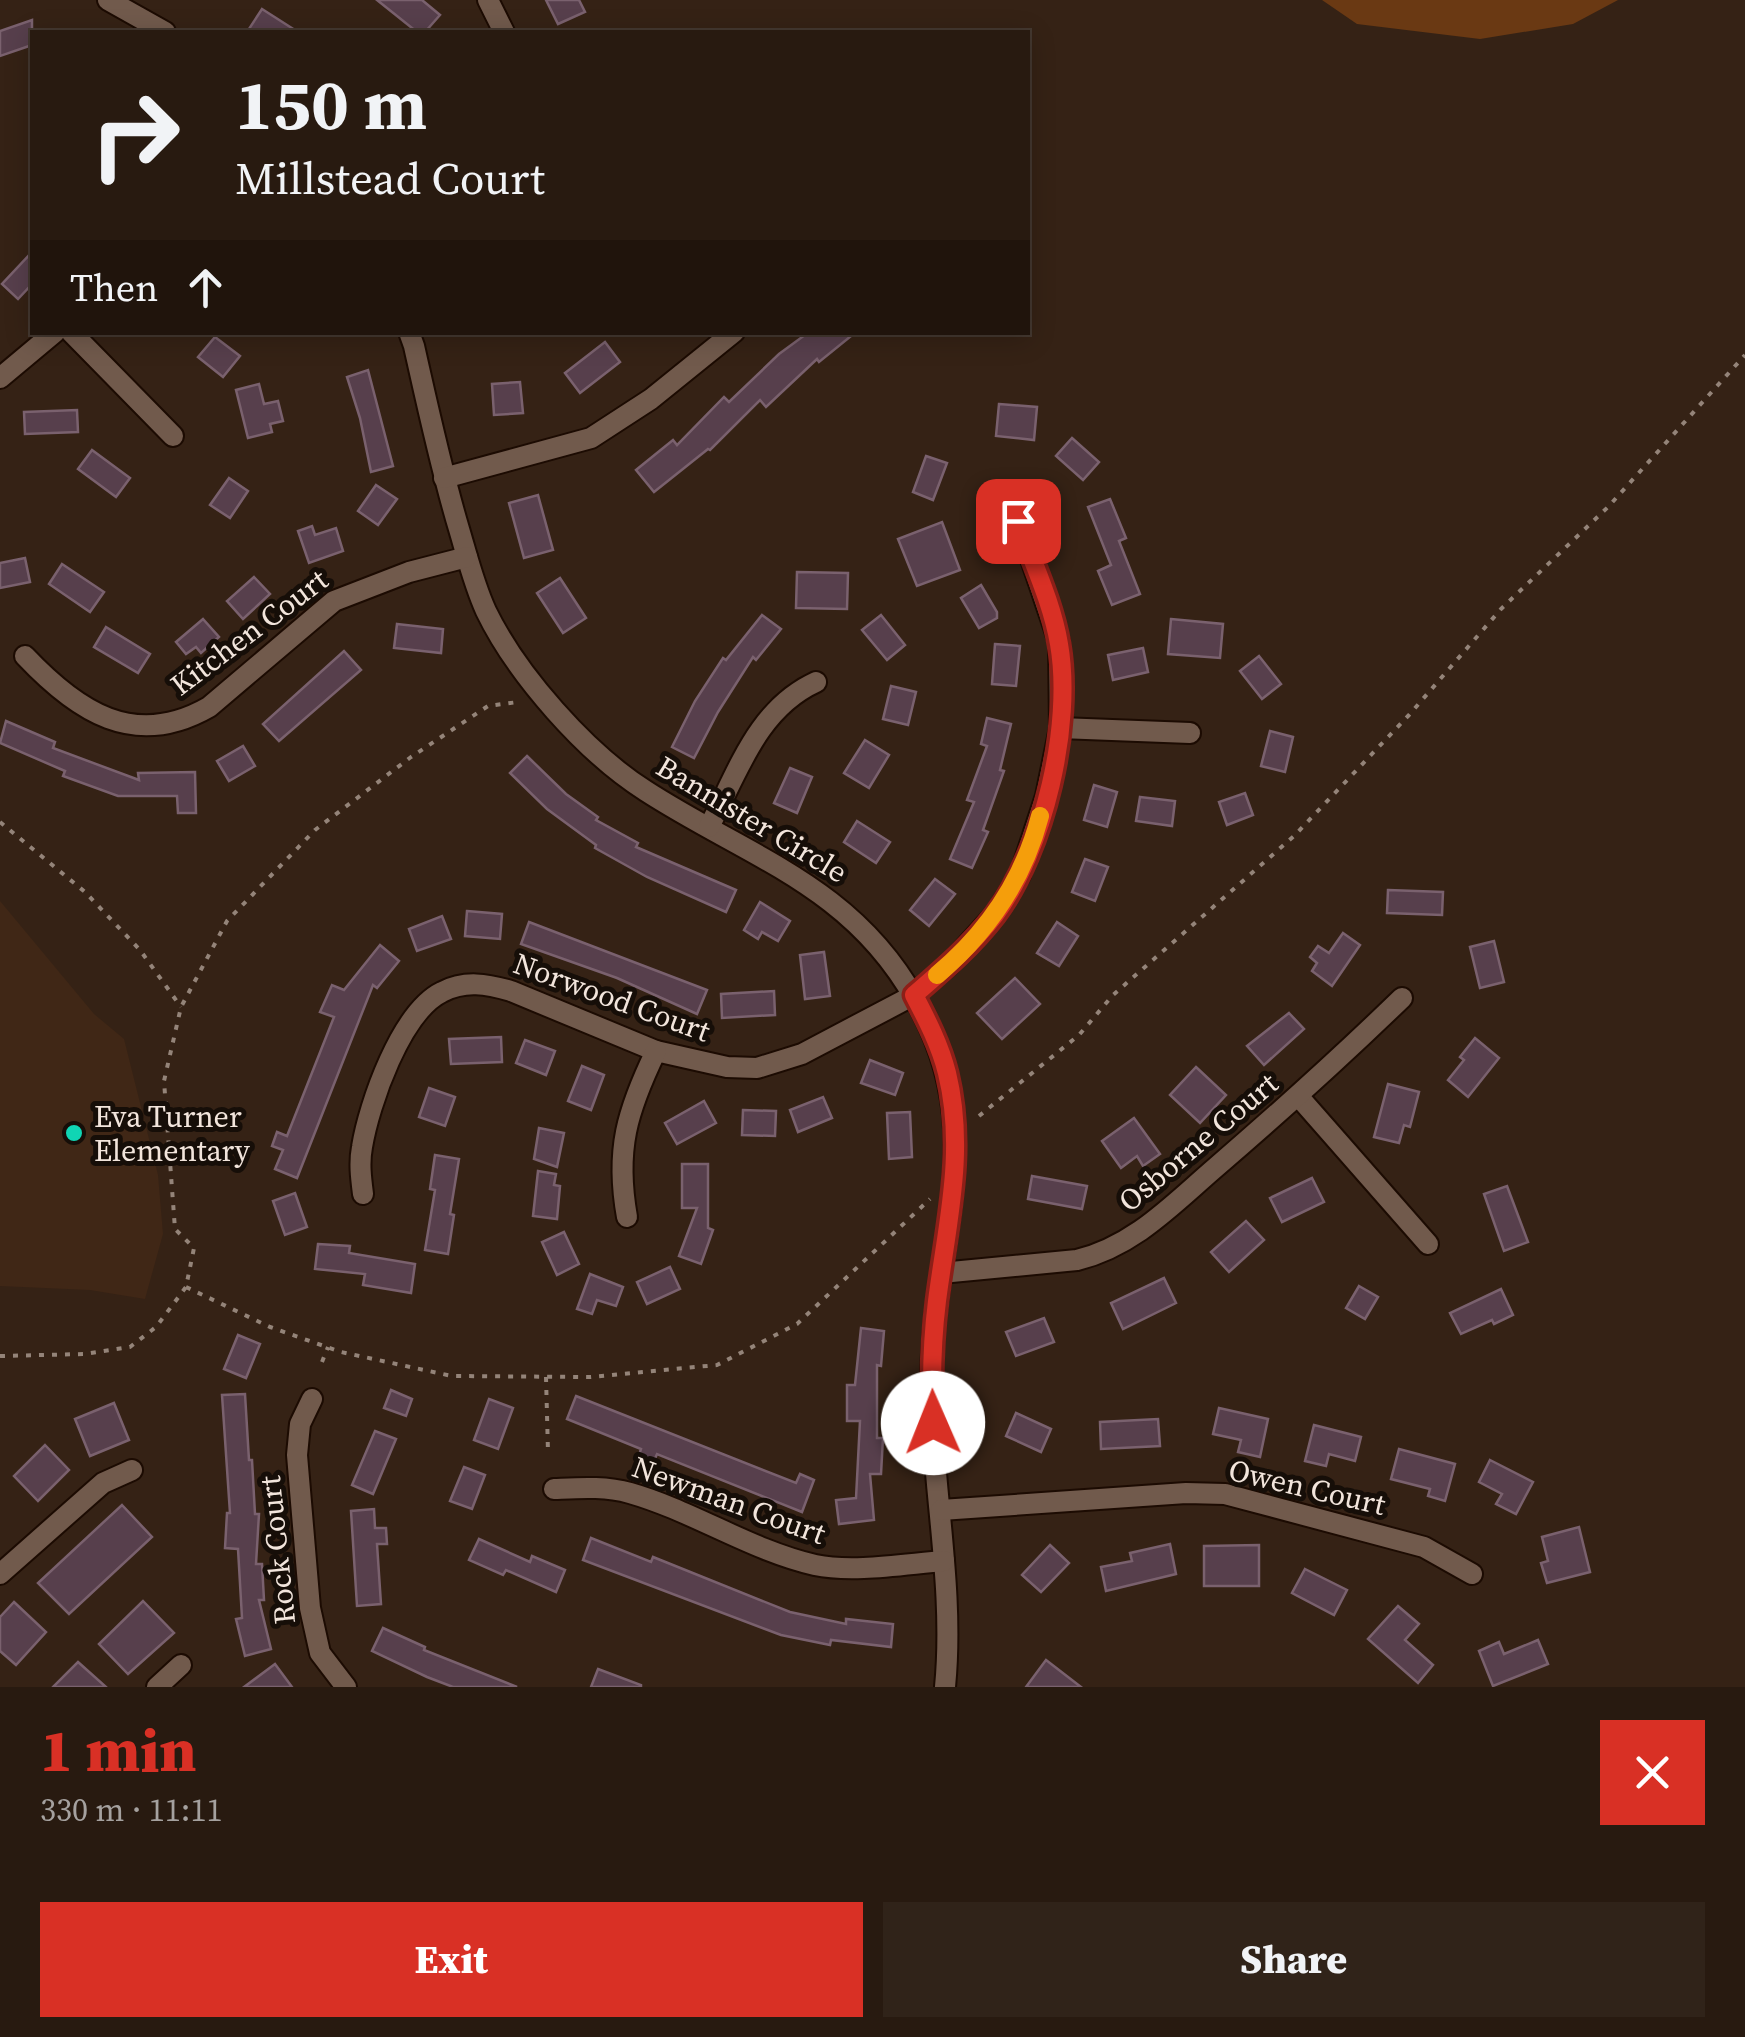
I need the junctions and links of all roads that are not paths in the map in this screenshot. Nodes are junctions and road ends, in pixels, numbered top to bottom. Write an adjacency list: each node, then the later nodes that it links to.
1 (488, 0): 4 (street)
2 (117, 2): 3 (street)
3 (162, 30)
4 (503, 30)
5 (51, 335): 9 (street)
6 (74, 335): 10 (street)
7 (409, 335): 11 (street, Bannister Circle)
8 (730, 335): 11 (street)
9 (0, 378)
10 (172, 436)
11 (444, 478): 13 (street, Bannister Circle)
12 (1018, 521): 16 (street, Norwood Court)
13 (467, 557): 14 (street, Kitchen Court); 18 (street, Bannister Circle)
14 (25, 656)
15 (816, 682): 18 (street)
16 (1060, 728): 17 (street); 19 (street, Norwood Court)
17 (1190, 734)
18 (708, 827): 19 (street, Bannister Circle)
19 (914, 995): 21 (street, Norwood Court); 26 (street, Bannister Circle)
20 (1402, 998): 22 (street, Osborne Court)
21 (656, 1051): 23 (street, Norwood Court); 24 (street)
22 (1299, 1097): 25 (street); 26 (street, Osborne Court)
23 (363, 1194)
24 (627, 1217)
25 (1428, 1244)
26 (941, 1272): 30 (street, Bannister Circle)
27 (312, 1399): 36 (street, Rock Court)
28 (132, 1470): 32 (street)
29 (554, 1489): 31 (street, Newman Court)
30 (940, 1510): 31 (street, Bannister Circle); 33 (street, Owen Court)
31 (944, 1561): 37 (street, Bannister Circle)
32 (0, 1574)
33 (1472, 1574)
34 (181, 1665): 35 (street)
35 (157, 1687)
36 (346, 1687)
37 (945, 1687)

